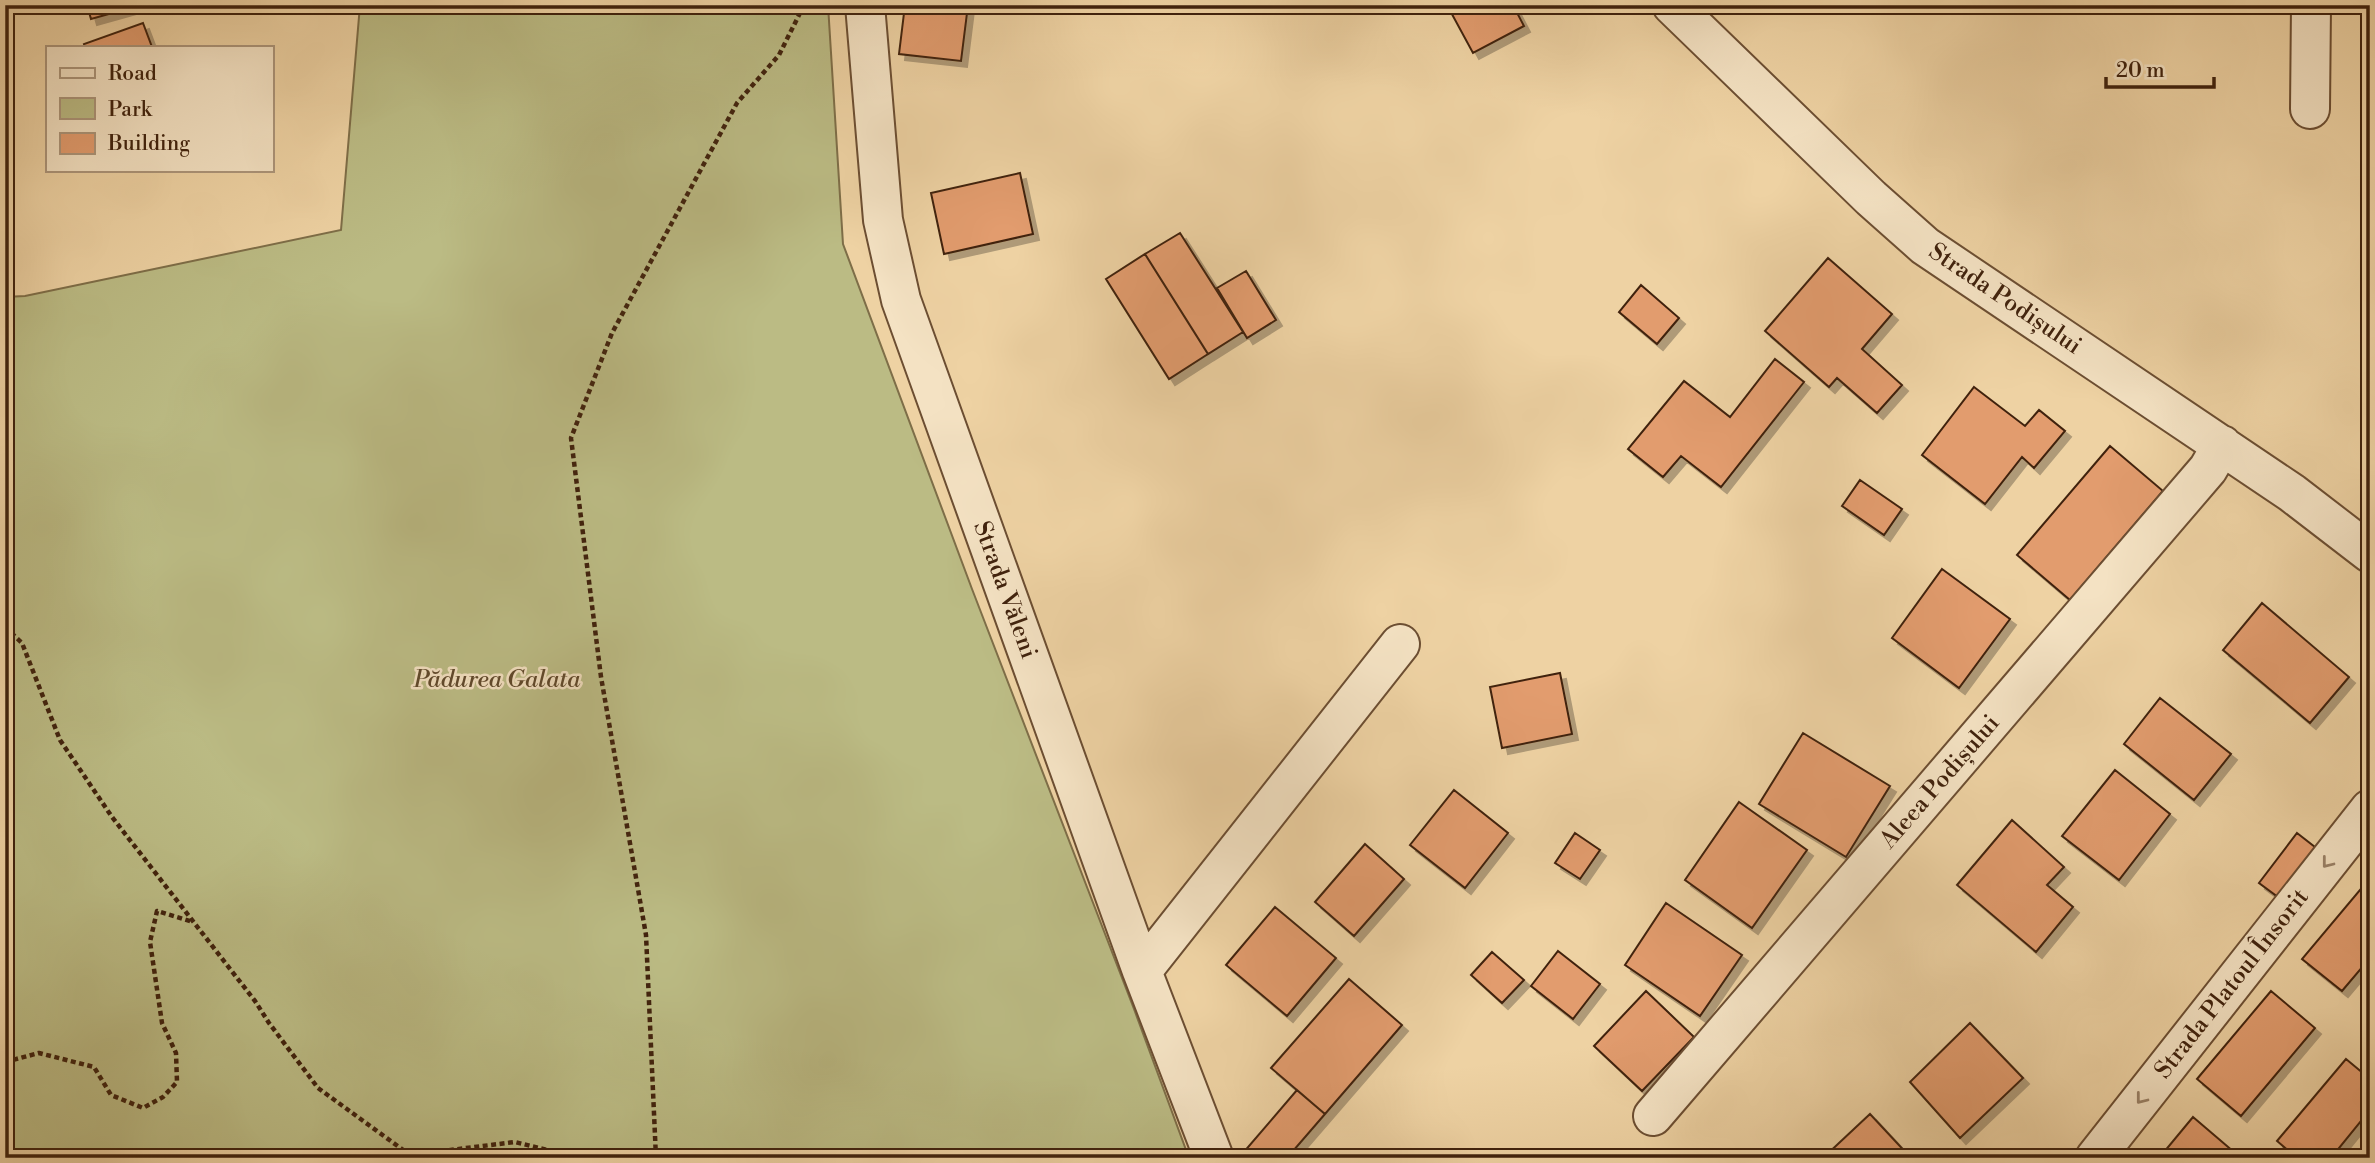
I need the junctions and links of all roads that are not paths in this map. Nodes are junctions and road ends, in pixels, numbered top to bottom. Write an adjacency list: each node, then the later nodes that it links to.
1 (865, 5): 9 (street, Strada Văleni)
2 (1672, 5): 5 (street, Strada Podișului)
3 (2311, 5): 4 (street)
4 (2310, 109)
5 (2222, 445): 6 (street, Strada Podișului); 10 (street, Aleea Podișului)
6 (2370, 553)
7 (1400, 644): 9 (street)
8 (2370, 809): 12 (street, Strada Platoul Însorit, one-way to 12)
9 (1142, 971): 11 (street, Strada Văleni)
10 (1653, 1116)
11 (1214, 1158)
12 (2095, 1158)

